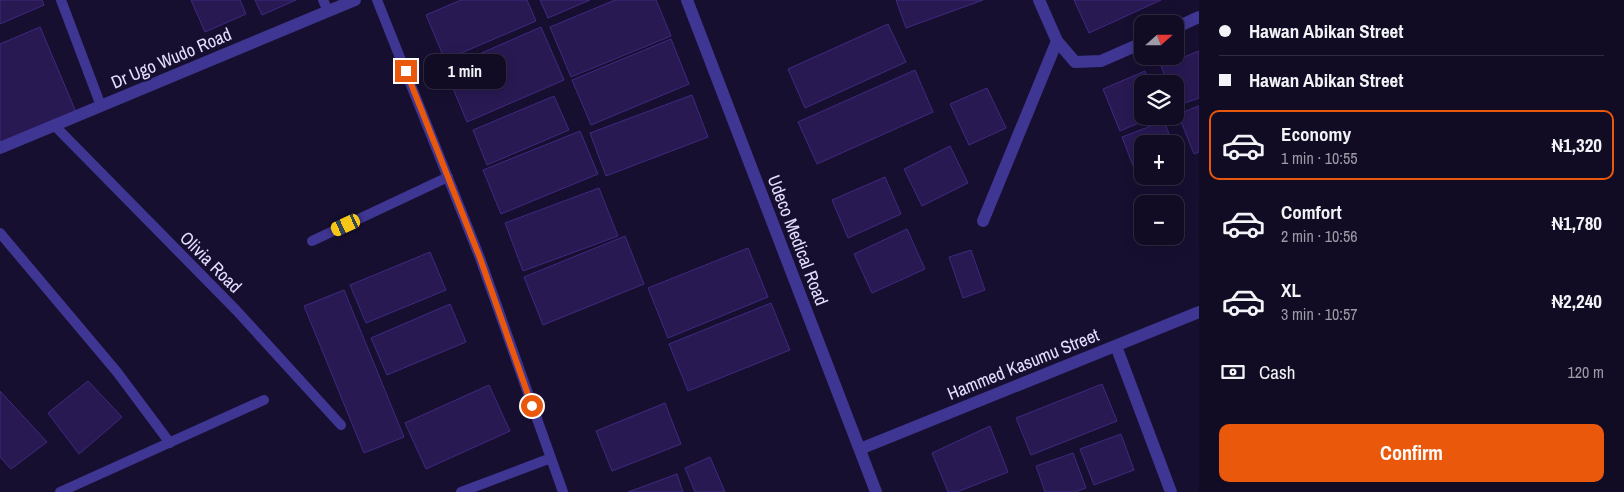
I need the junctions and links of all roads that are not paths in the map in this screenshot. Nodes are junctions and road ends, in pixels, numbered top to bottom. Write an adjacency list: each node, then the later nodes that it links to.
1 (60, 0): 11 (lane)
2 (355, 0): 6 (street, Dr Ugo Wudo Road)
3 (377, 0): 14 (lane)
4 (687, 0): 23 (street, Udeco Medical Road)
5 (1039, 0): 9 (street)
6 (325, 6): 11 (street, Dr Ugo Wudo Road)
7 (1199, 17): 8 (street)
8 (1184, 24)
9 (1057, 41): 10 (street); 15 (street)
10 (1134, 47)
11 (101, 106): 12 (street, Dr Ugo Wudo Road)
12 (54, 125): 13 (street, Dr Ugo Wudo Road); 21 (lane, Olivia Road)
13 (0, 148)
14 (448, 177): 17 (lane); 24 (lane)
15 (983, 221)
16 (0, 233): 22 (lane)
17 (312, 241)
18 (1199, 312): 19 (street, Hammed Kasumu Street)
19 (1116, 346): 23 (street, Hammed Kasumu Street); 29 (street)
20 (264, 400): 22 (lane)
21 (341, 425)
22 (170, 443): 25 (lane)
23 (860, 449): 28 (street, Udeco Medical Road)
24 (551, 458): 26 (lane); 27 (lane)
25 (60, 492)
26 (461, 492)
27 (563, 492)
28 (876, 492)
29 (1171, 492)

